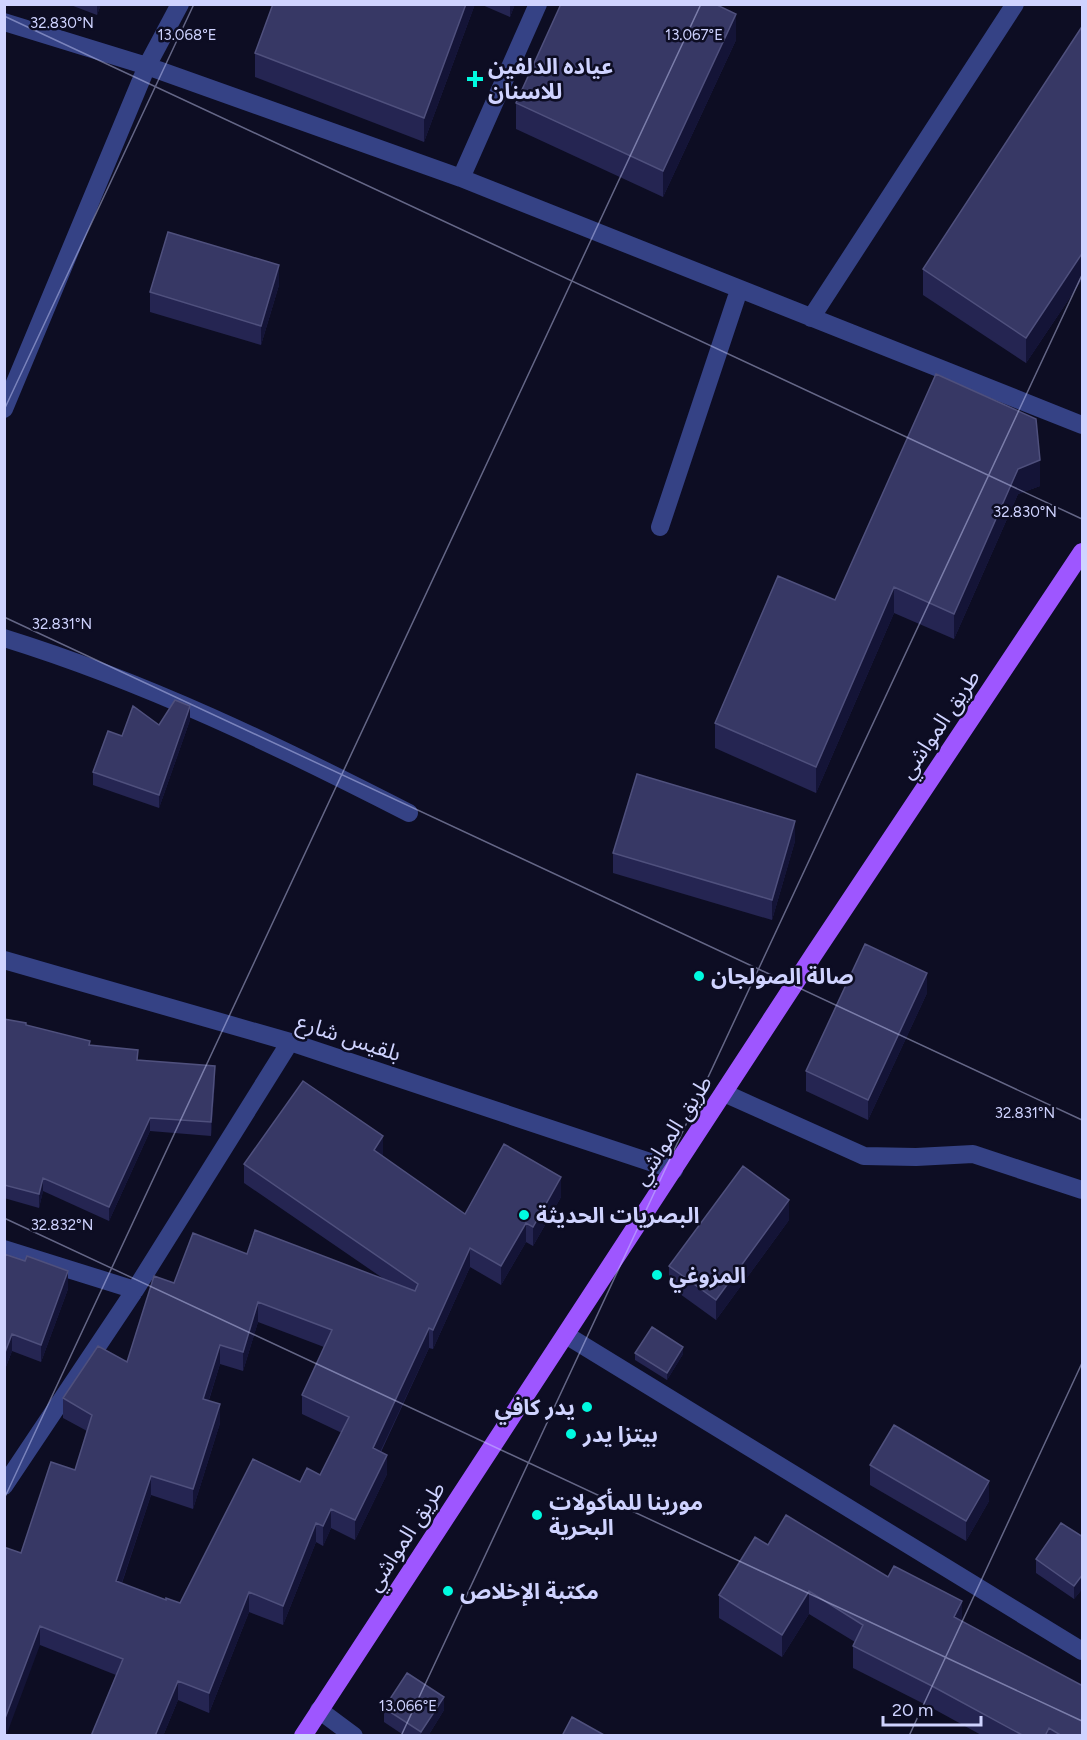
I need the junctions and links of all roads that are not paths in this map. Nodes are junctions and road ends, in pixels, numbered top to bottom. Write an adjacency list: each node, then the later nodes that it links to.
1 (180, 4): 5 (street)
2 (538, 4): 6 (street)
3 (1015, 4): 8 (street)
4 (4, 21): 5 (street)
5 (147, 66): 6 (street); 9 (street)
6 (461, 178): 7 (street)
7 (739, 290): 8 (street); 12 (street)
8 (811, 318): 11 (street)
9 (12, 371): 10 (street)
10 (4, 409)
11 (1083, 425)
12 (660, 527)
13 (1083, 552): 18 (main road, طريق المواشي)
14 (4, 638): 15 (street)
15 (409, 813)
16 (4, 960): 17 (street, بلقيس شارع)
17 (290, 1042): 19 (street, بلقيس شارع); 22 (street)
18 (724, 1093): 19 (main road, طريق المواشي); 20 (street)
19 (674, 1170): 23 (main road, طريق المواشي)
20 (1083, 1190)
21 (4, 1249): 22 (street)
22 (135, 1290): 24 (street)
23 (566, 1335): 25 (street); 26 (main road, طريق المواشي)
24 (4, 1486)
25 (1083, 1651)
26 (320, 1710): 27 (main road, طريق المواشي); 28 (street)
27 (303, 1736)
28 (354, 1736)

